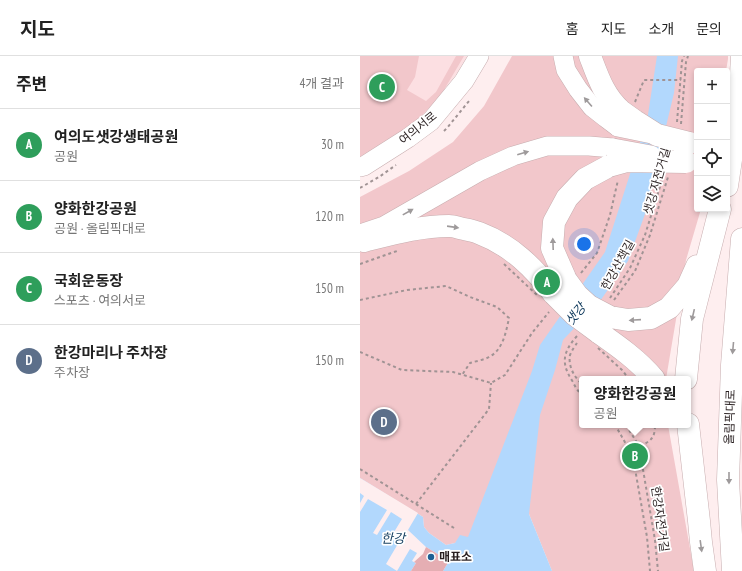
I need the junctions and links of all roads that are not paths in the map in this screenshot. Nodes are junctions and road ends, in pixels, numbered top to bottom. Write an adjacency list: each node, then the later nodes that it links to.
1 (479, 56): 8 (main road, 여의서로)
2 (563, 56): 5 (main road, one-way to 2)
3 (590, 56): 5 (highway)
4 (741, 59): 9 (highway)
5 (620, 119): 6 (highway, bridge)
6 (690, 149): 7 (highway, bridge)
7 (611, 157): 11 (main road, one-way to 7); 14 (highway, one-way to 7)
8 (361, 167)
9 (729, 176)
10 (718, 215): 15 (highway, one-way to 15); 17 (highway, one-way to 17)
11 (360, 234)
12 (742, 239): 22 (highway, 올림픽대로, one-way to 22)
13 (360, 240): 14 (highway, one-way to 14)
14 (560, 287): 15 (highway, bridge)
15 (602, 317): 16 (highway)
16 (652, 376)
17 (686, 376)
18 (678, 428): 20 (highway)
19 (688, 428): 20 (highway)
20 (699, 521): 21 (highway, one-way to 21)
21 (705, 571)
22 (733, 571)

